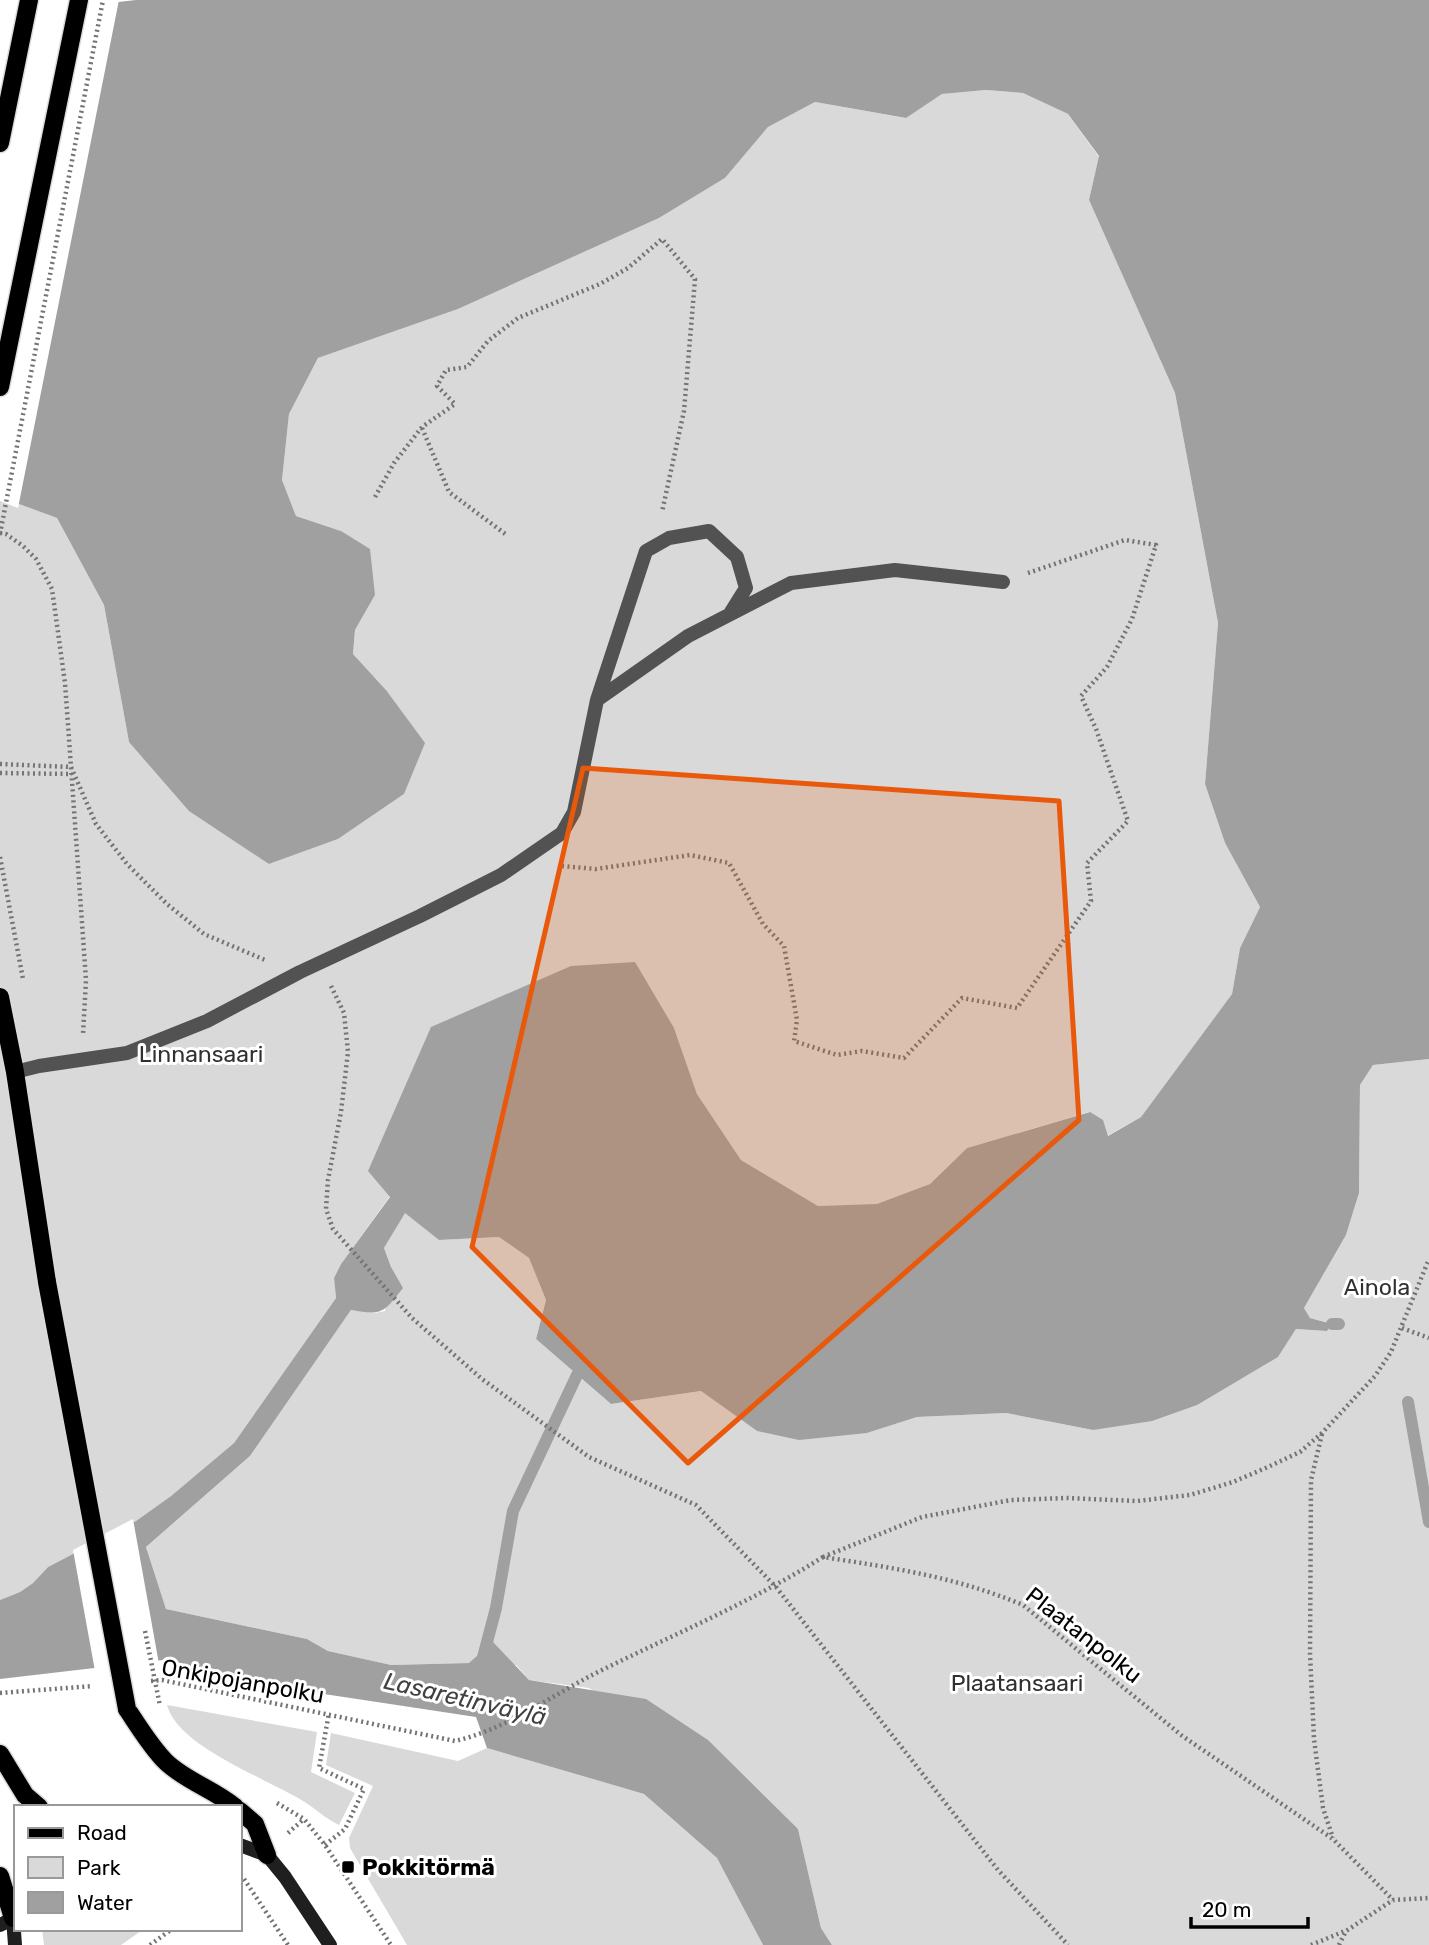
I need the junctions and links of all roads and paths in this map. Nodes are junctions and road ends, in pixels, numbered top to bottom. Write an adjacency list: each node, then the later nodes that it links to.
1 (29, 0): 4 (main road)
2 (79, 0): 5 (main road)
3 (103, 0): 8 (path, bridge)
4 (0, 143)
5 (0, 387)
6 (422, 427): 7 (path); 9 (path); 10 (path)
7 (375, 497)
8 (0, 534): 15 (path)
9 (508, 536)
10 (655, 545): 12 (lane); 13 (lane)
11 (1003, 582): 12 (lane); 18 (path)
12 (731, 613): 13 (lane)
13 (597, 700): 18 (lane)
14 (0, 764): 15 (path)
15 (71, 767): 17 (path); 19 (path)
16 (0, 773): 17 (path)
17 (72, 774): 21 (path)
18 (519, 863): 19 (lane)
19 (300, 972): 21 (lane); 28 (path)
20 (0, 997): 22 (main road)
21 (81, 1059): 22 (lane)
22 (15, 1072): 35 (main road, bridge)
23 (1429, 1259): 24 (path)
24 (1402, 1328): 25 (path); 26 (path)
25 (1429, 1338)
26 (1322, 1433): 27 (path); 38 (path)
27 (823, 1557): 28 (path); 38 (path, Plaatanpolku)
28 (776, 1587): 32 (path, Onkipojanpolku); 54 (path)
29 (148, 1681): 32 (path, Onkipojanpolku)
30 (94, 1686): 31 (path)
31 (0, 1693)
32 (328, 1713): 39 (path)
33 (0, 1754): 34 (main road)
34 (37, 1805)
35 (232, 1805)
36 (242, 1813): 41 (main road)
37 (303, 1819): 39 (path)
38 (1333, 1839): 45 (path, Plaatanpolku)
39 (325, 1845): 53 (path)
40 (242, 1846): 41 (main road)
41 (267, 1855): 52 (main road)
42 (0, 1877): 46 (main road)
43 (242, 1880): 51 (path)
44 (1429, 1898): 45 (path)
45 (1393, 1900): 48 (path)
46 (10, 1920): 49 (main road)
47 (169, 1931): 50 (path)
48 (1346, 1931): 55 (path); 56 (path)
49 (15, 1945)
50 (150, 1945)
51 (288, 1945)
52 (330, 1945)
53 (391, 1945)
54 (1068, 1945)
55 (1311, 1945)
56 (1339, 1945)

